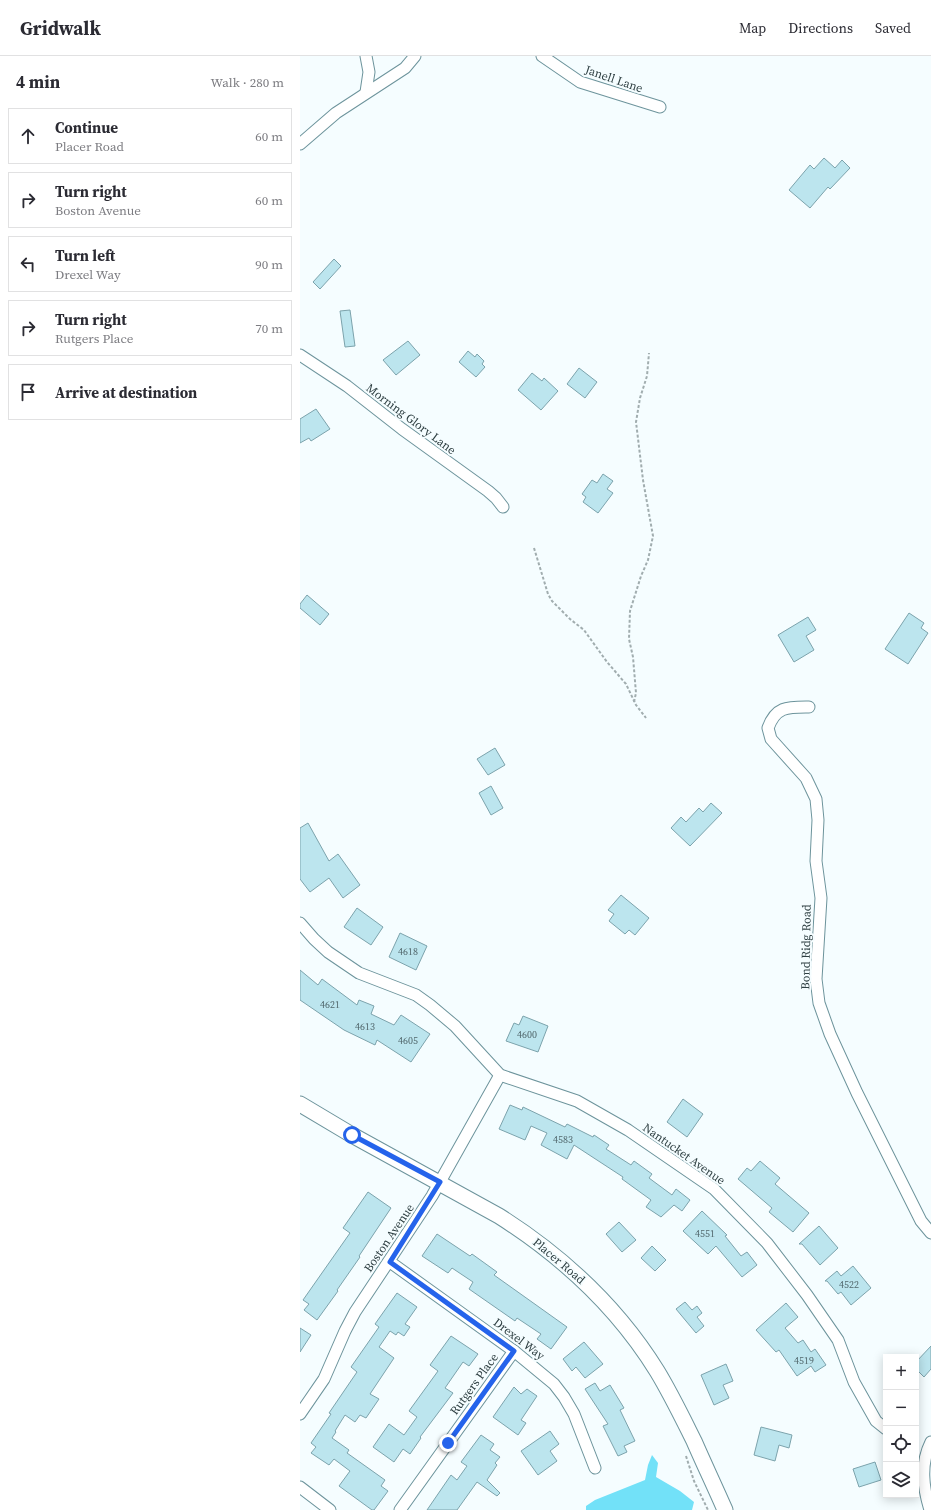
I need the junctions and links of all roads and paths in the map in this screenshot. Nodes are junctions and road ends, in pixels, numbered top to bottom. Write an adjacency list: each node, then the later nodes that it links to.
1 (366, 56): 4 (street)
2 (415, 56): 4 (street)
3 (542, 56): 5 (street, Janell Lane)
4 (366, 92): 6 (street)
5 (660, 107)
6 (300, 144)
7 (649, 353): 11 (path)
8 (300, 355): 9 (street, Morning Glory Lane)
9 (503, 507)
10 (534, 548): 11 (path)
11 (634, 702): 13 (path)
12 (809, 707): 18 (street, Bond Ridg Road)
13 (646, 718)
14 (300, 923): 15 (street)
15 (500, 1075): 17 (street, Boston Avenue); 22 (street, Nantucket Avenue)
16 (300, 1104): 17 (main road, Placer Road)
17 (440, 1182): 19 (street, Boston Avenue); 30 (main road, Placer Road)
18 (931, 1233)
19 (390, 1262): 20 (street, Drexel Way); 21 (street, Boston Avenue)
20 (514, 1351): 25 (street, Drexel Way); 28 (street, Rutgers Place)
21 (300, 1414)
22 (883, 1427)
23 (924, 1447): 31 (street)
24 (684, 1452): 29 (path)
25 (595, 1468)
26 (300, 1488): 27 (street)
27 (330, 1510)
28 (400, 1510)
29 (708, 1510)
30 (725, 1510)
31 (930, 1510)

